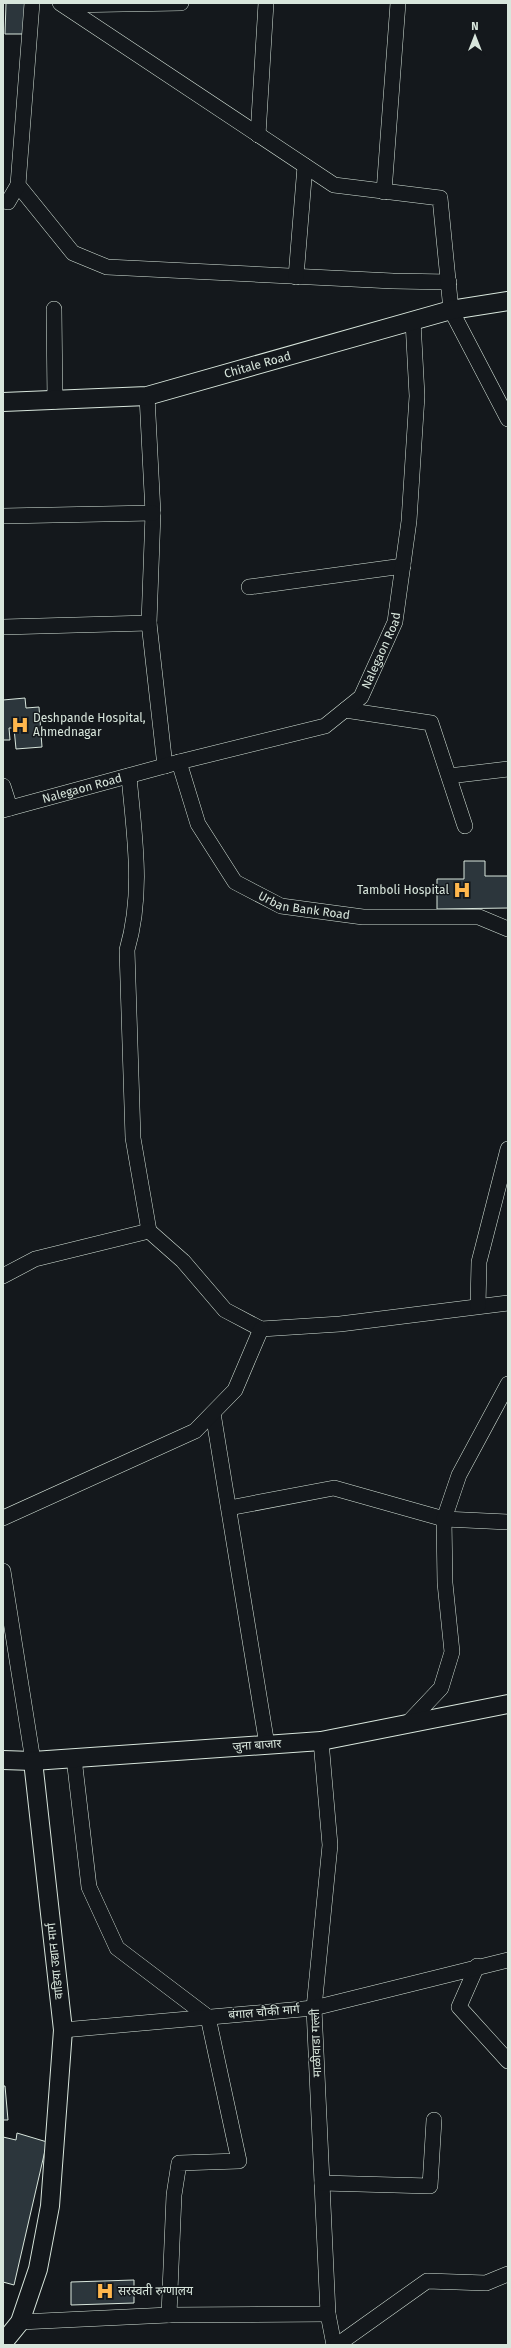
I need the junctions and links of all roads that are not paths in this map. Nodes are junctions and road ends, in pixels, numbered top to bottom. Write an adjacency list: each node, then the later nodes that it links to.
1 (32, 3): 8 (street)
2 (182, 3): 5 (street)
3 (266, 3): 6 (street)
4 (398, 3): 9 (street)
5 (62, 4): 6 (street)
6 (258, 135): 7 (street)
7 (306, 166): 9 (street); 11 (street)
8 (18, 185): 10 (street); 11 (street)
9 (384, 192): 12 (street)
10 (3, 201)
11 (296, 277): 12 (street)
12 (449, 282): 15 (street)
13 (508, 301): 15 (street, Chitale Road)
14 (54, 309): 18 (street)
15 (451, 310): 16 (street, Chitale Road); 20 (street)
16 (413, 321): 17 (street, Chitale Road); 23 (street, Nalegaon Road)
17 (146, 396): 18 (street, Chitale Road); 21 (street, Urban Bank Road)
18 (55, 401): 19 (street, Chitale Road)
19 (3, 402)
20 (508, 419)
21 (153, 513): 22 (street); 25 (street, Urban Bank Road)
22 (3, 516)
23 (403, 566): 24 (street); 27 (street, Nalegaon Road)
24 (249, 587)
25 (149, 623): 26 (street); 28 (street, Urban Bank Road)
26 (3, 627)
27 (345, 710): 28 (street, Nalegaon Road); 31 (street)
28 (172, 764): 30 (street, Nalegaon Road); 35 (street, Urban Bank Road)
29 (508, 769): 31 (street)
30 (129, 776): 33 (street, Nalegaon Road); 37 (street)
31 (449, 776): 34 (street)
32 (3, 786): 33 (street)
33 (6, 809)
34 (465, 826)
35 (508, 929)
36 (508, 1149): 40 (street)
37 (149, 1231): 38 (street); 41 (street)
38 (3, 1276)
39 (508, 1303): 40 (street)
40 (478, 1306): 41 (street)
41 (261, 1329): 43 (street)
42 (508, 1384): 46 (street)
43 (213, 1413): 44 (street); 45 (street)
44 (229, 1508): 46 (street); 53 (street)
45 (3, 1518)
46 (444, 1519): 47 (street); 51 (street)
47 (508, 1522)
48 (3, 1571): 49 (street, वाडिया उद्यान मार्ग)
49 (6, 1608): 56 (street, वाडिया उद्यान मार्ग)
50 (508, 1704): 51 (street, जुना बाजार)
51 (407, 1724): 52 (street, जुना बाजार)
52 (321, 1741): 53 (street, जुना बाजार); 59 (street, माळीवाडा गल्ली)
53 (267, 1745): 54 (street, जुना बाजार)
54 (74, 1758): 56 (street, जुना बाजार); 60 (street)
55 (3, 1760): 56 (street, जुना बाजार)
56 (33, 1761): 61 (street, वाडिया उद्यान मार्ग)
57 (508, 1960): 58 (street, बंगाल चौकी मार्ग)
58 (476, 1966): 59 (street, बंगाल चौकी मार्ग); 62 (street)
59 (314, 2008): 60 (street, बंगाल चौकी मार्ग); 64 (street, माळीवाडा गल्ली)
60 (208, 2017): 61 (street, बंगाल चौकी मार्ग); 67 (street)
61 (63, 2030): 68 (street, वाडिया उद्यान मार्ग)
62 (508, 2061)
63 (434, 2120): 64 (street)
64 (322, 2183): 66 (street, माळीवाडा गल्ली)
65 (508, 2274): 71 (street)
66 (328, 2314): 67 (street); 70 (street, माळीवाडा गल्ली)
67 (169, 2315): 68 (street)
68 (20, 2322): 69 (street, वाडिया उद्यान मार्ग)
69 (3, 2343)
70 (334, 2345)
71 (337, 2345)

